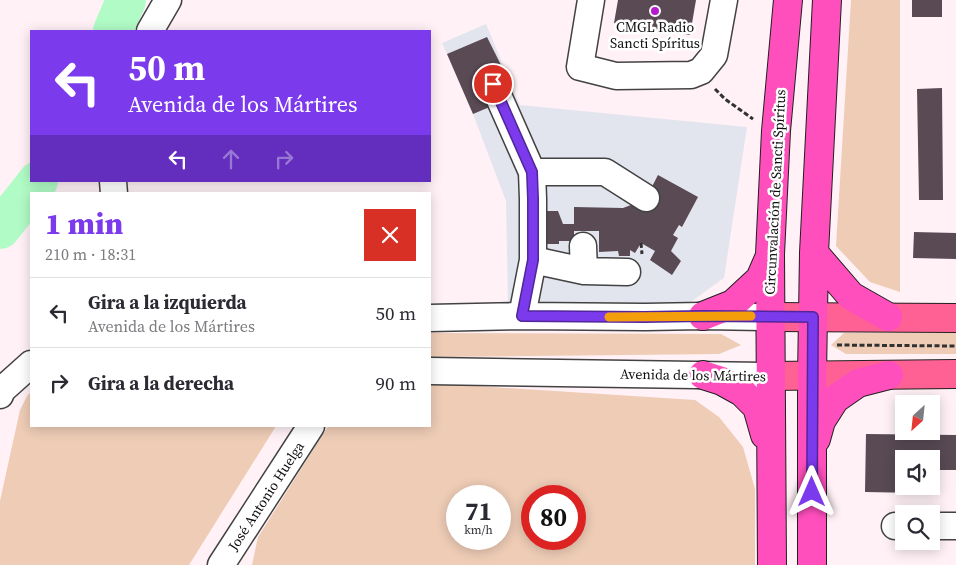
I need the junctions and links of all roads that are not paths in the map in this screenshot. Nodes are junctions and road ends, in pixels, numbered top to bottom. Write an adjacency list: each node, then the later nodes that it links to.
1 (168, 0): 6 (street)
2 (591, 0): 3 (street)
3 (724, 0)
4 (788, 0): 12 (highway, Circunvalación de Sancti Spíritus)
5 (828, 0): 11 (highway)
6 (151, 30)
7 (493, 84): 8 (street)
8 (532, 172): 9 (street); 13 (street)
9 (646, 198)
10 (583, 246): 14 (street)
11 (814, 253): 19 (highway); 20 (highway)
12 (770, 254): 17 (highway); 18 (highway, Circunvalación de Sancti Spíritus)
13 (533, 260): 14 (street); 16 (street)
14 (584, 272): 15 (street)
15 (627, 272)
16 (522, 316): 17 (street); 21 (street)
17 (703, 316): 18 (street)
18 (770, 316): 19 (main road); 28 (highway, Circunvalación de Sancti Spíritus)
19 (813, 317): 20 (main road); 29 (highway)
20 (888, 317): 22 (main road)
21 (431, 318)
22 (956, 318)
23 (30, 365): 30 (street)
24 (431, 371): 26 (street, Avenida de los Mártires)
25 (956, 374): 27 (main road, Avenida de los Mártires)
26 (703, 375): 28 (street, Avenida de los Mártires); 33 (highway)
27 (890, 375): 29 (main road, Avenida de los Mártires); 32 (highway)
28 (770, 376): 29 (main road, Avenida de los Mártires); 33 (highway, Circunvalación de Sancti Spíritus)
29 (812, 376): 32 (highway)
30 (0, 395)
31 (310, 427): 36 (street, José Antonio Huelga)
32 (812, 455): 38 (highway)
33 (772, 456): 37 (highway, Circunvalación de Sancti Spíritus)
34 (940, 526): 35 (street)
35 (956, 526)
36 (221, 565)
37 (772, 565)
38 (812, 565)

